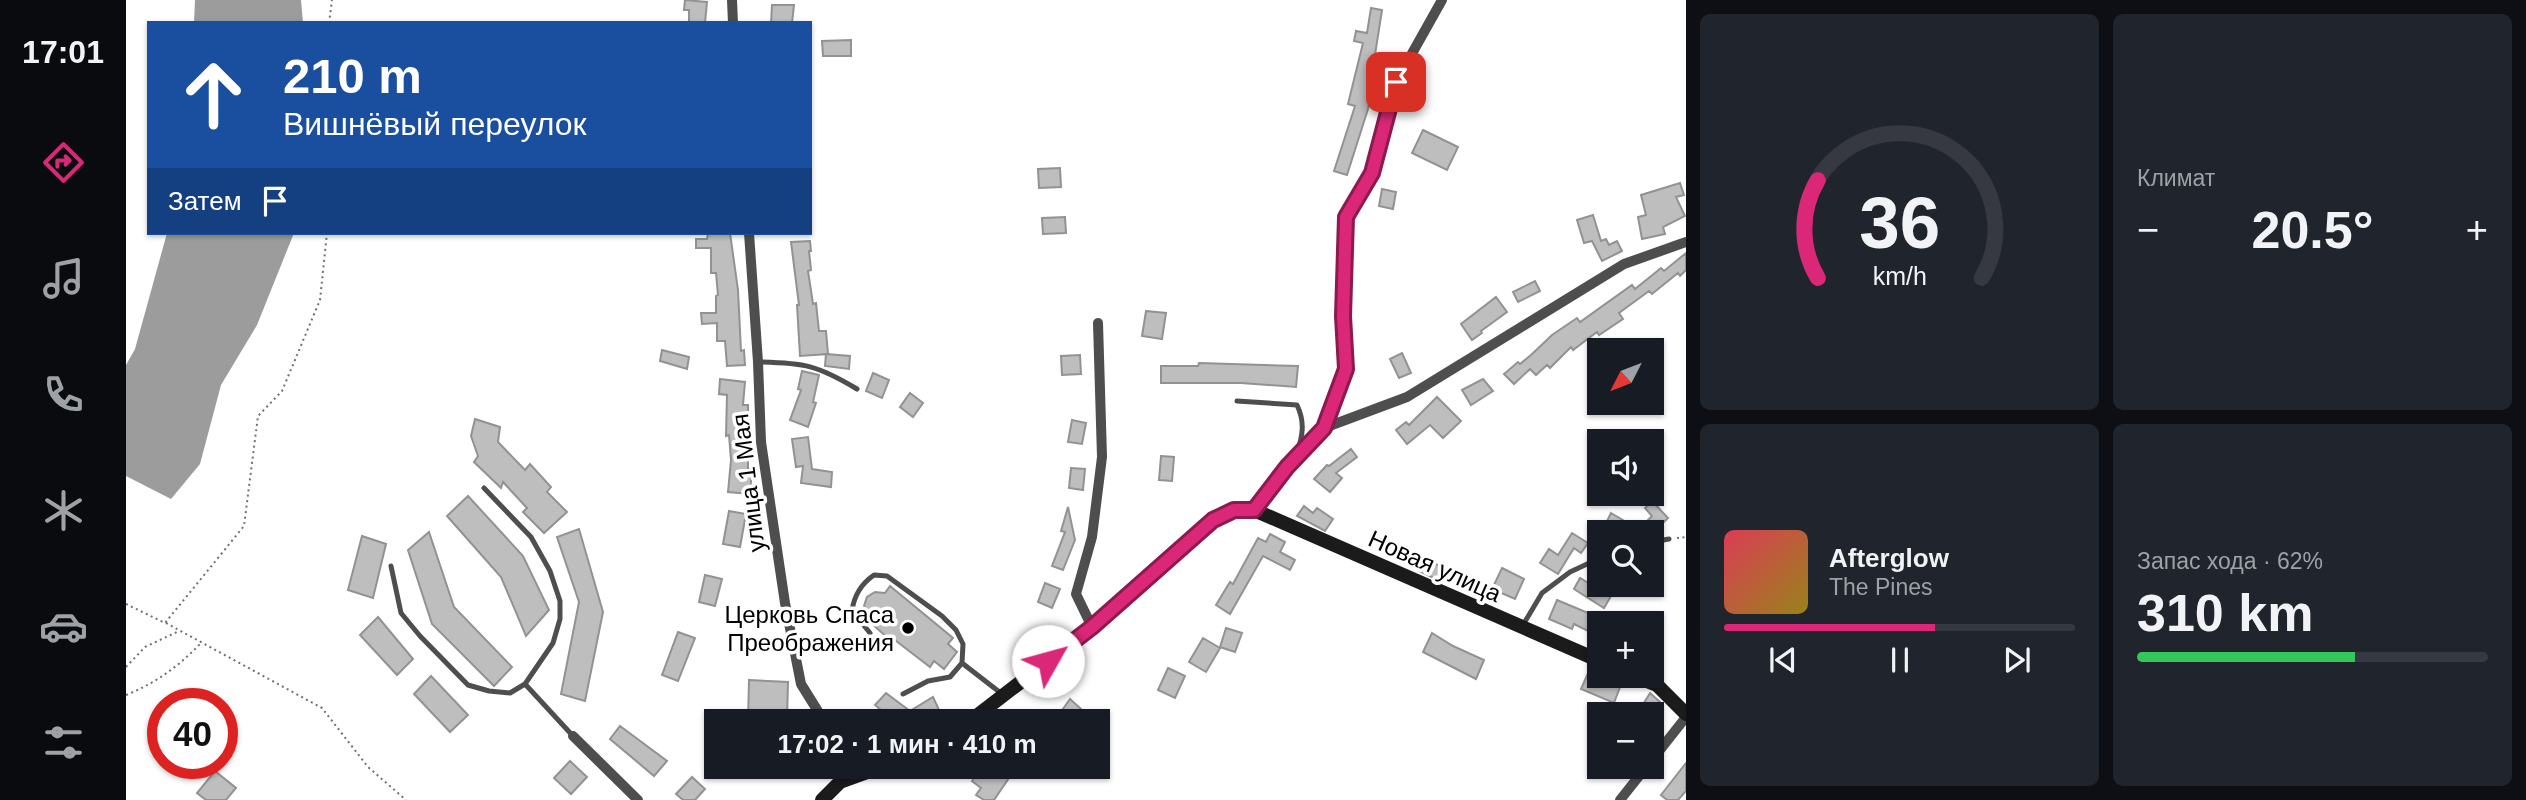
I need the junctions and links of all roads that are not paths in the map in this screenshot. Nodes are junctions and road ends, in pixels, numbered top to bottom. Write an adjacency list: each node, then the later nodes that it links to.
1 (732, 0): 3 (street)
2 (1442, 0): 10 (street)
3 (733, 21)
4 (749, 235): 7 (street, улица 1 Мая)
5 (1686, 242): 10 (street)
6 (1098, 323): 18 (street)
7 (758, 362): 8 (lane); 27 (street, улица 1 Мая)
8 (857, 389)
9 (1237, 401): 11 (lane)
10 (1324, 428): 11 (street)
11 (1295, 459): 13 (street)
12 (484, 488): 23 (lane)
13 (1254, 510): 18 (street); 19 (street, Новая улица)
14 (1669, 539): 15 (lane)
15 (1664, 540)
16 (1587, 564): 19 (lane)
17 (391, 566): 23 (lane)
18 (1092, 627): 26 (street)
19 (1521, 629): 21 (street, Новая улица)
20 (870, 632): 22 (lane)
21 (1587, 656)
22 (962, 663): 25 (lane); 26 (lane)
23 (524, 684): 30 (lane)
24 (1660, 688): 29 (street)
25 (903, 694)
26 (1005, 696): 28 (street)
27 (817, 709)
28 (987, 709)
29 (1686, 715): 31 (street)
30 (573, 736): 34 (street)
31 (1664, 744)
32 (845, 779): 35 (street)
33 (1637, 779): 36 (street)
34 (638, 800)
35 (822, 800)
36 (1620, 800)

